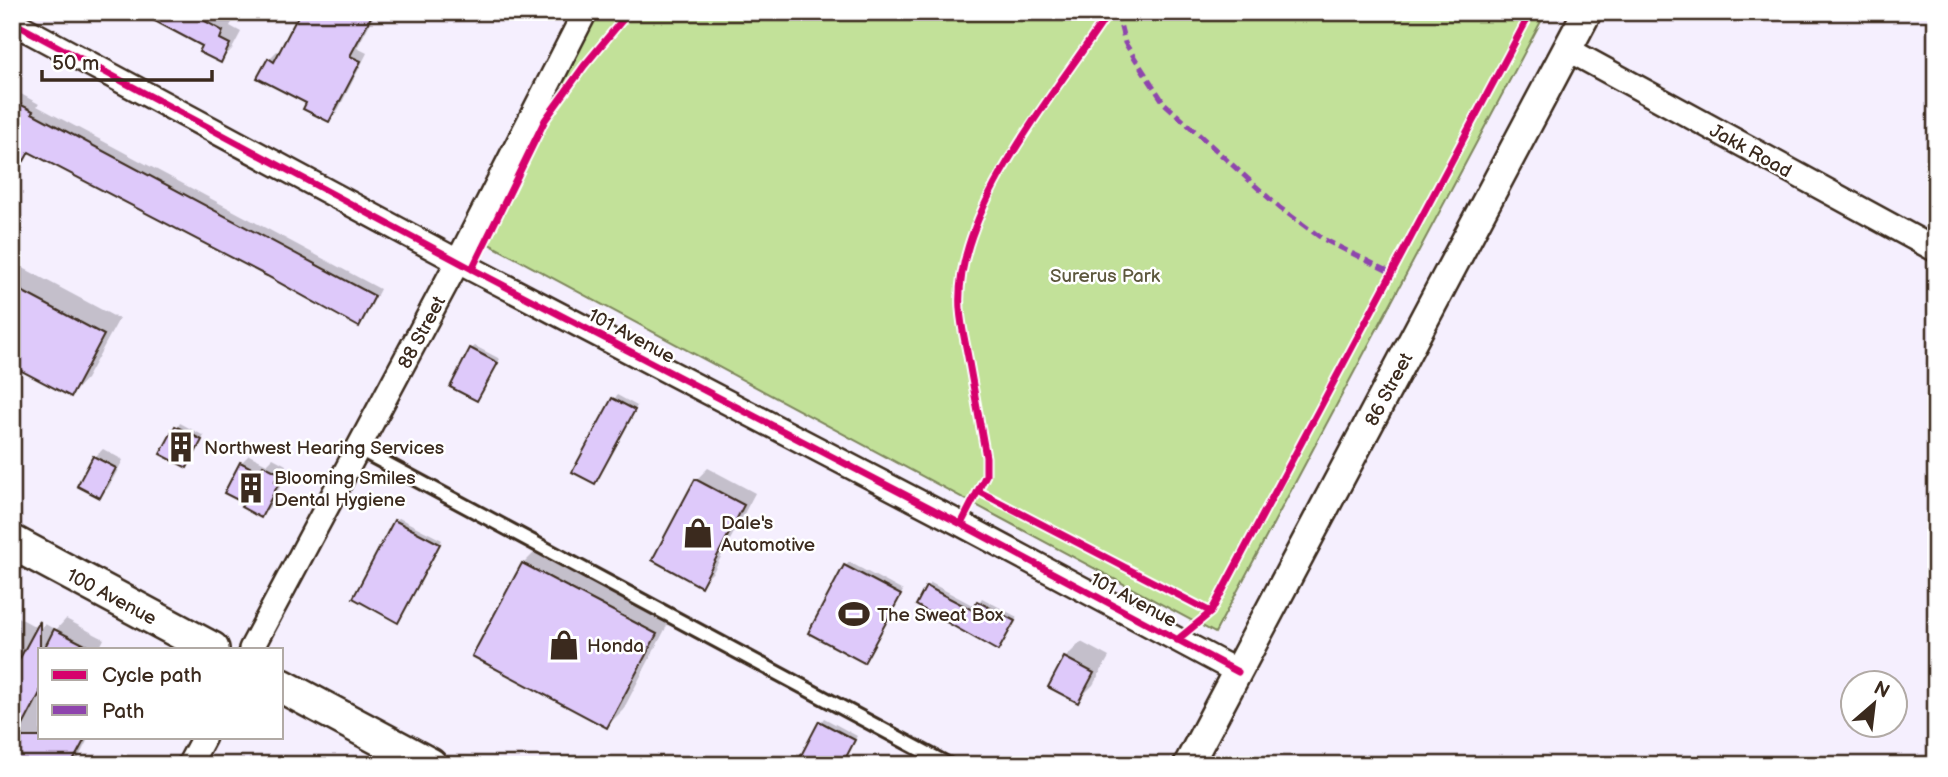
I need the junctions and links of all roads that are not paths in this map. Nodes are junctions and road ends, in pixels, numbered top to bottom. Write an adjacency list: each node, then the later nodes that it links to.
1 (585, 12): 6 (street, 88 Street)
2 (1587, 12): 4 (street, 86 Street)
3 (12, 22): 6 (street, 101 Avenue)
4 (1567, 49): 5 (street, Jakk Road); 11 (street, 86 Street)
5 (1936, 250)
6 (458, 261): 7 (street, 88 Street); 11 (street, 101 Avenue)
7 (359, 449): 10 (street, 88 Street); 16 (lane)
8 (12, 542): 9 (main road, 100 Avenue)
9 (210, 648)
10 (252, 648)
11 (1238, 672): 17 (street, 86 Street)
12 (284, 687): 15 (main road)
13 (203, 738): 14 (street)
14 (189, 765)
15 (430, 765)
16 (949, 765)
17 (1188, 765)

